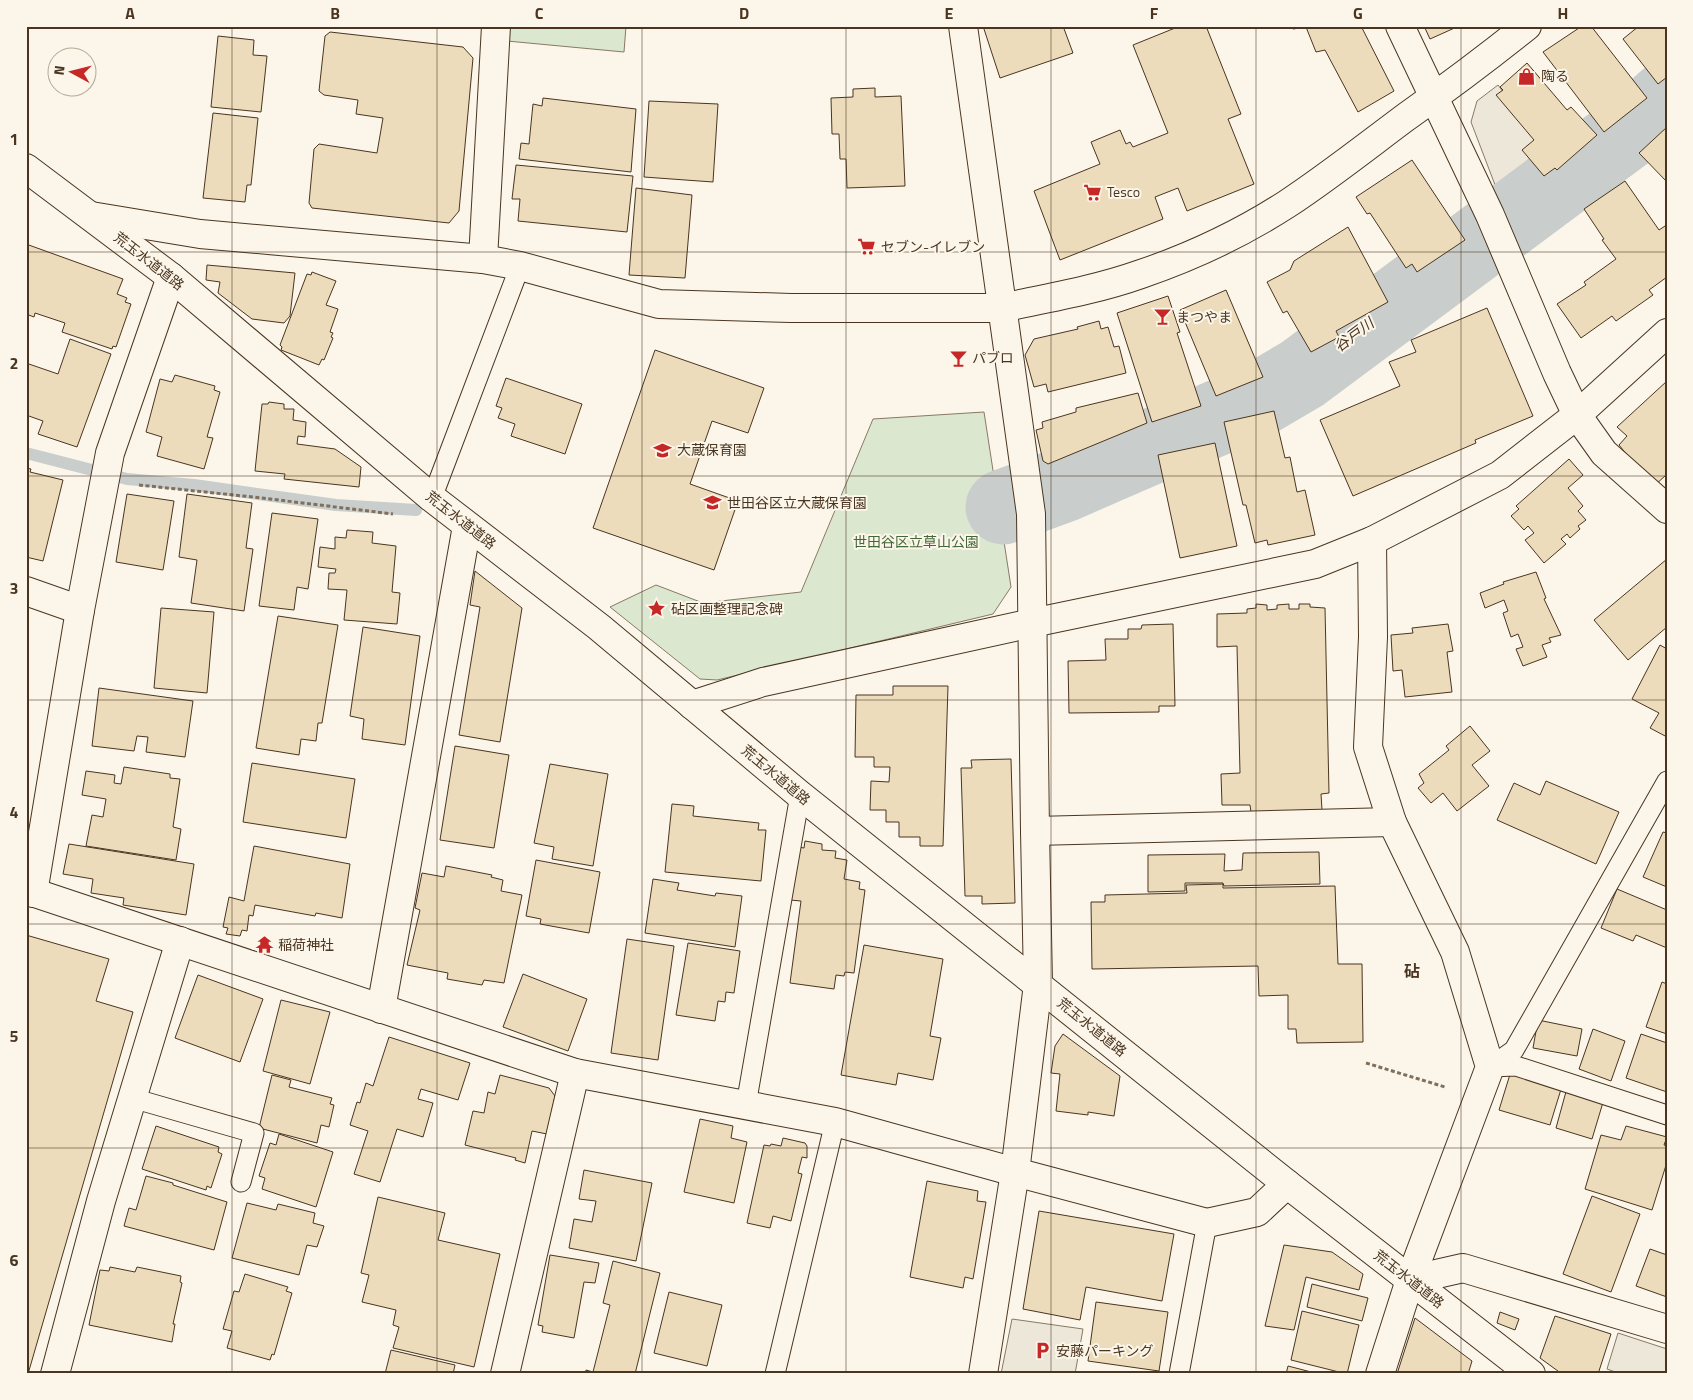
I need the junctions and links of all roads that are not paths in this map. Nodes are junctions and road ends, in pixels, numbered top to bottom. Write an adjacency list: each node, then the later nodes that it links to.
1 (496, 26): 8 (street)
2 (963, 26): 11 (street)
3 (1400, 26): 5 (street)
4 (1527, 26): 5 (street)
5 (1434, 98): 11 (street); 13 (street)
6 (26, 168): 7 (street, 荒玉水道道路)
7 (91, 216): 8 (street); 10 (street, 荒玉水道道路)
8 (483, 259): 9 (street)
9 (520, 266): 11 (street); 15 (lane)
10 (171, 278): 15 (street, 荒玉水道道路); 18 (street)
11 (1001, 308): 19 (street)
12 (1667, 333): 13 (street)
13 (1577, 415): 14 (street); 16 (street)
14 (1667, 509)
15 (450, 512): 20 (street, 荒玉水道道路); 28 (street)
16 (1372, 541): 19 (street); 23 (street)
17 (26, 591): 18 (street)
18 (80, 610): 25 (street)
19 (1032, 623): 20 (street); 24 (street)
20 (692, 705): 22 (street, 荒玉水道道路)
21 (1667, 781): 29 (lane)
22 (800, 796): 27 (street, 荒玉水道道路); 32 (lane)
23 (1392, 822): 24 (street); 29 (street)
24 (1035, 831): 27 (street)
25 (30, 892): 26 (street)
26 (180, 941): 28 (street); 31 (street)
27 (1038, 984): 35 (street); 37 (street, 荒玉水道道路)
28 (382, 1009): 30 (street)
29 (1490, 1066): 33 (lane); 39 (street)
30 (575, 1072): 32 (street); 42 (street)
31 (132, 1098): 36 (lane); 41 (street)
32 (746, 1105): 34 (street)
33 (1667, 1116)
34 (835, 1122): 35 (street); 43 (lane)
35 (1015, 1172): 38 (street); 44 (street)
36 (241, 1182)
37 (1287, 1184): 38 (street); 39 (street, 荒玉水道道路)
38 (1207, 1223): 45 (lane)
39 (1410, 1280): 40 (street); 46 (street); 47 (street, 荒玉水道道路)
40 (1667, 1329)
41 (55, 1374)
42 (505, 1374)
43 (775, 1374)
44 (983, 1374)
45 (1179, 1374)
46 (1380, 1374)
47 (1531, 1374)

